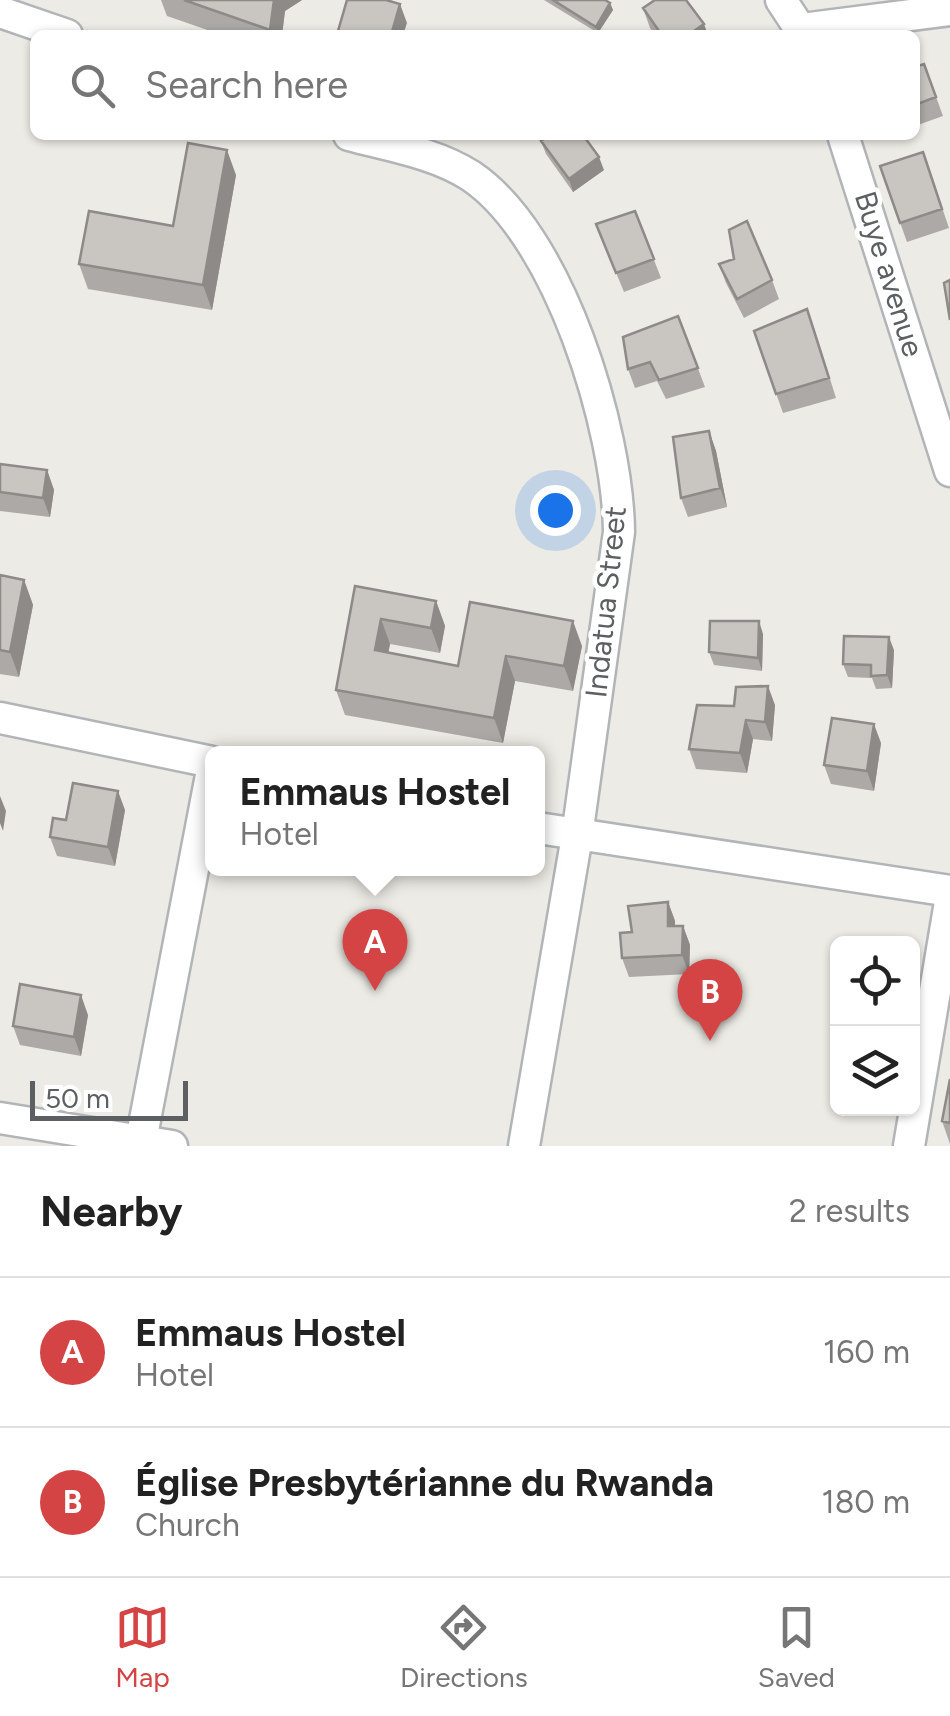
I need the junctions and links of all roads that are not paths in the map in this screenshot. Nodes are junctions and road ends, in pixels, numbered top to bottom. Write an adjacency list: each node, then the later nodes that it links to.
1 (52, 0): 5 (street)
2 (780, 0): 7 (street)
3 (916, 7): 4 (street); 8 (street)
4 (950, 10)
5 (11, 16): 6 (street)
6 (52, 30)
7 (802, 30)
8 (812, 30)
9 (368, 140): 16 (street, Indatua Street)
10 (845, 140): 11 (street, Buye avenue)
11 (950, 471)
12 (0, 718): 13 (street)
13 (205, 761)
14 (205, 807): 20 (street)
15 (545, 829): 16 (street)
16 (577, 836): 17 (street); 22 (street, Indatua Street)
17 (950, 891)
18 (950, 902): 23 (street)
19 (0, 1118): 20 (street)
20 (141, 1143): 21 (street)
21 (172, 1146)
22 (524, 1146)
23 (909, 1146)

